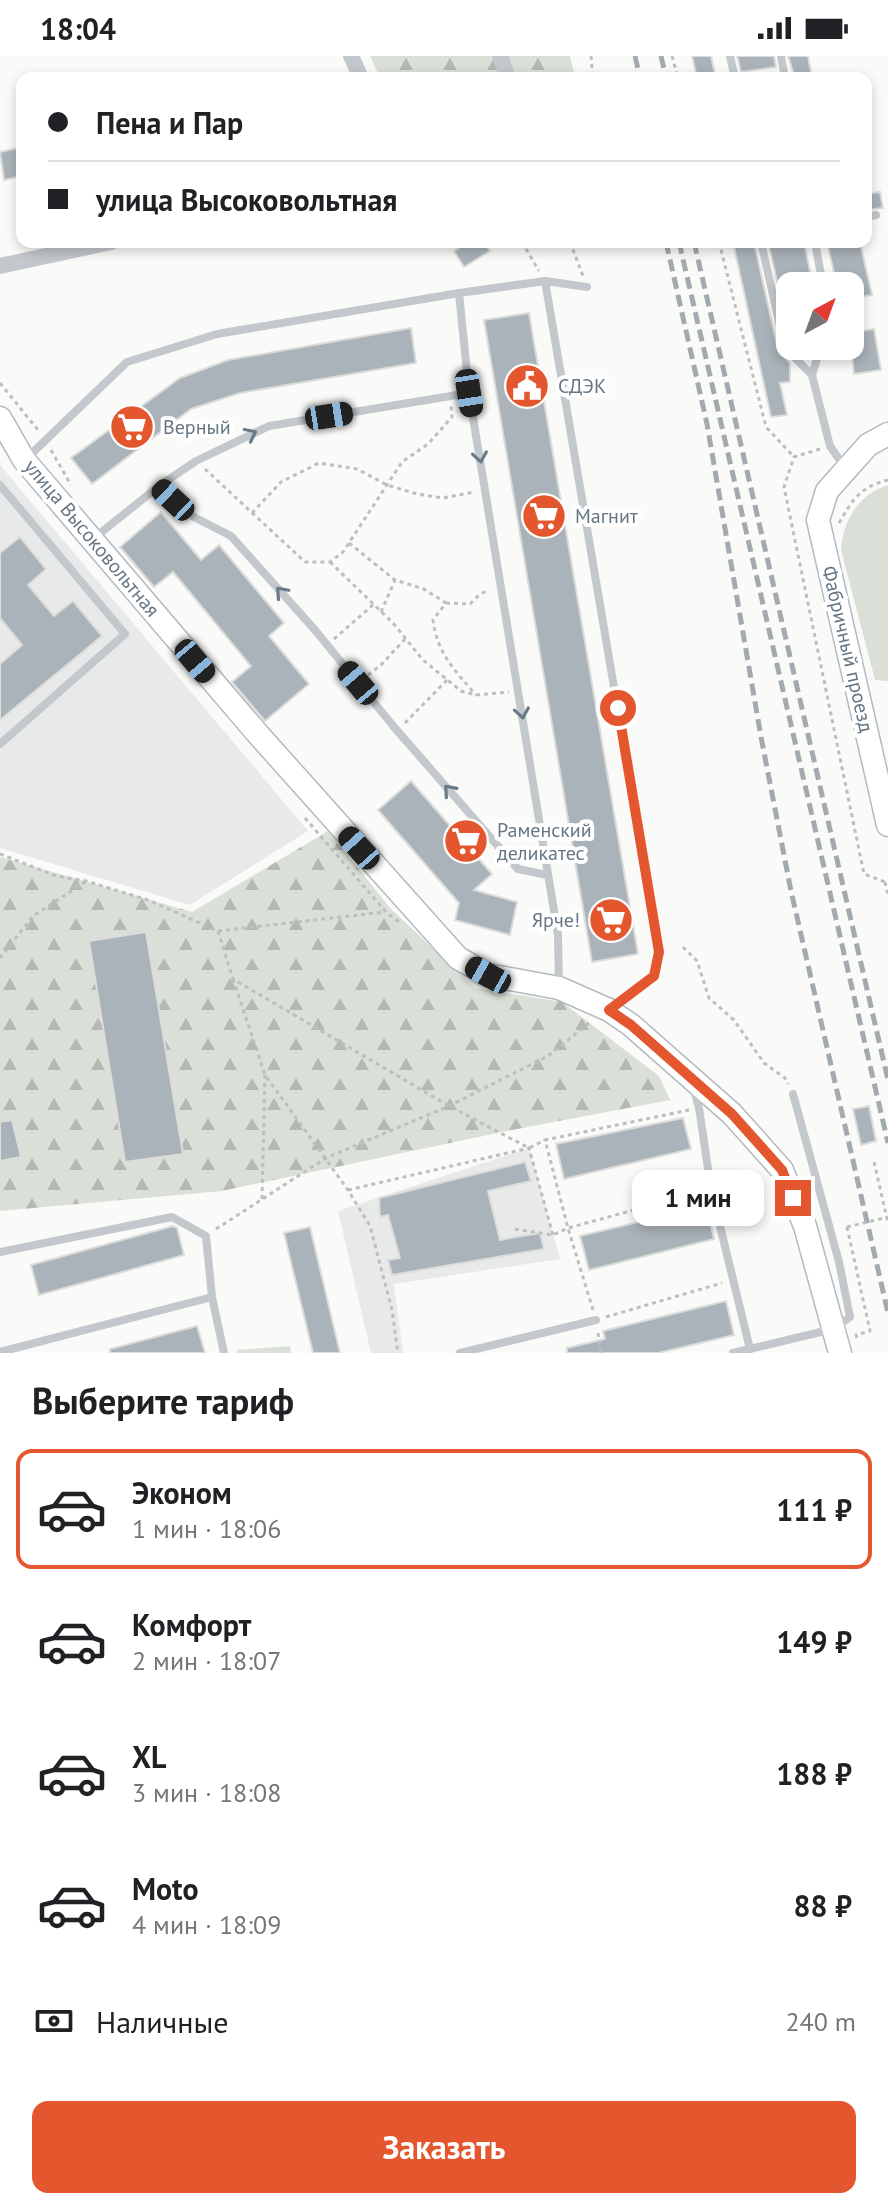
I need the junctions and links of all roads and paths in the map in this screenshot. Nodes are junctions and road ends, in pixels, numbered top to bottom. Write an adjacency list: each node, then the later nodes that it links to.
1 (876, 215): 2 (lane)
2 (872, 216)
3 (83, 248): 9 (street)
4 (526, 248): 11 (path)
5 (572, 248): 12 (path)
6 (721, 248): 21 (path)
7 (762, 248): 15 (lane)
8 (816, 248): 10 (lane)
9 (0, 266)
10 (820, 272)
11 (545, 281): 12 (lane); 13 (lane); 60 (lane)
12 (587, 287)
13 (459, 293): 16 (lane); 22 (lane)
14 (817, 360): 15 (lane)
15 (812, 375): 20 (lane)
16 (469, 393): 17 (lane); 29 (lane, one-way to 29)
17 (451, 396): 23 (lane, one-way to 17); 27 (path)
18 (0, 418): 22 (street, улица Высоковольтная)
19 (888, 434): 24 (street)
20 (830, 446): 21 (path); 24 (lane)
21 (794, 457): 53 (path)
22 (24, 460): 32 (street, улица Высоковольтная)
23 (196, 461): 28 (lane); 30 (path)
24 (845, 469): 31 (street)
25 (888, 480): 31 (path)
26 (0, 485): 47 (lane)
27 (387, 485): 29 (path); 30 (path); 33 (path)
28 (159, 486): 32 (lane); 41 (lane, one-way to 28)
29 (486, 490): 36 (lane)
30 (252, 513): 34 (path)
31 (828, 523): 48 (street, Фабричный проезд)
32 (92, 540): 50 (street, улица Высоковольтная)
33 (349, 543): 34 (path); 35 (path)
34 (330, 562): 38 (path)
35 (395, 580): 37 (path); 39 (path)
36 (501, 585): 37 (path); 44 (lane)
37 (446, 603): 45 (path)
38 (374, 604): 39 (path); 41 (path)
39 (381, 612): 40 (path)
40 (405, 639): 42 (path); 43 (path)
41 (327, 645): 43 (lane)
42 (447, 680): 45 (path); 46 (path)
43 (358, 683): 46 (lane)
44 (518, 690): 45 (path); 51 (lane, one-way to 51)
45 (476, 695)
46 (397, 730): 51 (lane, one-way to 46)
47 (0, 744)
48 (888, 825)
49 (0, 854): 52 (path)
50 (379, 871): 55 (path); 59 (street, улица Высоковольтная)
51 (547, 875): 59 (lane)
52 (86, 881): 55 (path); 57 (path)
53 (886, 882): 54 (path)
54 (888, 895)
55 (218, 931): 58 (path)
56 (683, 947): 63 (path)
57 (0, 958)
58 (233, 979): 61 (path); 64 (path)
59 (559, 988): 60 (street, улица Высоковольтная)
60 (609, 1010): 62 (street, улица Высоковольтная); 64 (path)
61 (265, 1075): 68 (path); 72 (path)
62 (691, 1076): 65 (lane); 83 (street, улица Высоковольтная)
63 (793, 1094): 83 (lane)
64 (449, 1106): 67 (path); 68 (path)
65 (699, 1108): 66 (path); 70 (lane)
66 (545, 1140): 67 (path); 75 (path)
67 (529, 1148): 71 (path); 77 (path)
68 (326, 1158): 71 (path); 72 (path)
69 (874, 1162): 73 (path)
70 (711, 1189): 75 (path); 80 (lane)
71 (348, 1190): 88 (path)
72 (262, 1200): 78 (path)
73 (887, 1218): 74 (path); 84 (path, bridge)
74 (888, 1223)
75 (568, 1228): 77 (path); 82 (path)
76 (515, 1229): 77 (path)
77 (553, 1235)
78 (206, 1236): 79 (lane); 81 (lane)
79 (0, 1252)
80 (733, 1280): 82 (path); 85 (lane)
81 (212, 1297): 86 (lane); 87 (lane)
82 (596, 1320): 89 (lane); 90 (path)
83 (833, 1329): 84 (street, улица Высоковольтная); 85 (lane)
84 (849, 1348)
85 (750, 1349): 91 (lane)
86 (0, 1352)
87 (224, 1353)
88 (398, 1353)
89 (460, 1353)
90 (601, 1353)
91 (733, 1353)

